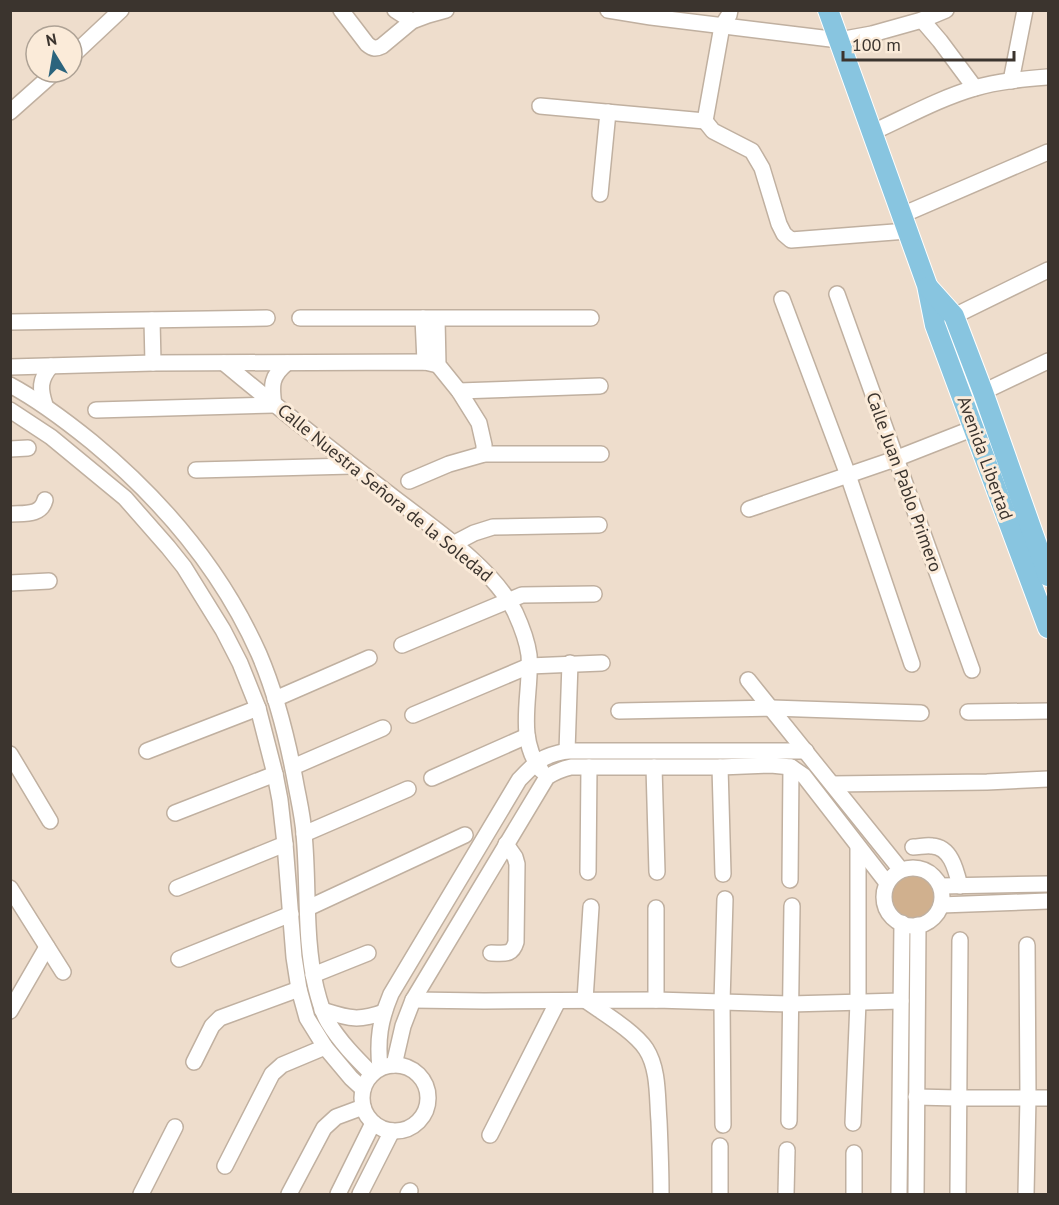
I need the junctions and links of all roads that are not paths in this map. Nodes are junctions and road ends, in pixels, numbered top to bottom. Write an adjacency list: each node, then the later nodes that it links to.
1 (121, 10): 15 (street)
2 (341, 10): 12 (street)
3 (395, 10): 12 (street)
4 (446, 10): 12 (street)
5 (608, 10): 10 (street)
6 (730, 10): 13 (street)
7 (828, 10): 14 (main road, Avenida Libertad)
8 (946, 10): 11 (street)
9 (1025, 10): 17 (street)
10 (650, 14): 13 (street)
11 (922, 20): 14 (street); 19 (street)
12 (412, 21)
13 (722, 26): 14 (street); 23 (street)
14 (839, 40): 24 (main road, Avenida Libertad)
15 (84, 45)
16 (1048, 77): 17 (street)
17 (1011, 81): 19 (street)
18 (42, 84): 21 (street)
19 (975, 88): 24 (street)
20 (540, 106): 22 (street)
21 (10, 112)
22 (608, 112): 23 (street); 26 (street)
23 (705, 121): 27 (street)
24 (873, 132): 27 (main road, Avenida Libertad)
25 (1048, 152): 27 (street)
26 (600, 194)
27 (904, 223): 29 (main road, Avenida Libertad)
28 (1048, 270): 32 (street)
29 (927, 285): 32 (main road, Avenida Libertad); 39 (main road, Avenida Libertad)
30 (837, 294): 61 (street, Calle Juan Pablo Primero)
31 (782, 299): 64 (street)
32 (954, 316): 39 (street); 50 (main road, Avenida Libertad)
33 (267, 318): 37 (street)
34 (300, 318): 35 (street)
35 (430, 318): 36 (street); 44 (street)
36 (591, 318)
37 (152, 320): 38 (street); 41 (street)
38 (10, 322)
39 (935, 325): 55 (main road, Avenida Libertad)
40 (1048, 361): 50 (street)
41 (153, 363): 42 (street); 45 (street)
42 (224, 363): 43 (street); 52 (street, Calle Nuestra Señora de la Soledad)
43 (287, 363): 44 (street); 52 (street)
44 (431, 364): 49 (street)
45 (51, 366): 46 (street); 51 (street)
46 (10, 367)
47 (10, 385): 51 (street)
48 (600, 387): 49 (street)
49 (459, 391): 58 (street)
50 (984, 392): 72 (main road, Avenida Libertad)
51 (45, 405): 60 (street)
52 (274, 405): 54 (street); 62 (street, Calle Nuestra Señora de la Soledad)
53 (10, 410): 65 (street)
54 (96, 410)
55 (974, 428): 61 (street); 77 (main road, Avenida Libertad)
56 (28, 448): 57 (street)
57 (10, 449)
58 (484, 454): 59 (street); 66 (street)
59 (601, 454)
60 (113, 459): 65 (street); 86 (street)
61 (896, 459): 64 (street); 84 (street, Calle Juan Pablo Primero)
62 (352, 466): 63 (street); 71 (street, Calle Nuestra Señora de la Soledad)
63 (196, 470)
64 (848, 475): 68 (street); 82 (street)
65 (99, 477): 87 (street)
66 (409, 481)
67 (45, 500): 69 (street)
68 (749, 509)
69 (10, 514)
70 (599, 525): 71 (street)
71 (453, 544): 76 (street, Calle Nuestra Señora de la Soledad)
72 (1048, 576)
73 (49, 581): 74 (street)
74 (10, 583)
75 (594, 594): 76 (street)
76 (508, 600): 78 (street); 83 (street, Calle Nuestra Señora de la Soledad)
77 (1048, 628)
78 (402, 645)
79 (369, 658): 86 (street)
80 (570, 663): 81 (street); 83 (street); 97 (street)
81 (602, 663)
82 (912, 664)
83 (529, 666): 93 (street); 95 (street, Calle Nuestra Señora de la Soledad)
84 (972, 670)
85 (748, 680): 88 (street)
86 (275, 699): 101 (street)
87 (258, 708): 96 (street); 106 (street)
88 (772, 708): 89 (street); 92 (street); 98 (street)
89 (619, 711)
90 (1048, 711): 91 (street)
91 (968, 712)
92 (921, 713)
93 (413, 715)
94 (383, 728): 101 (street)
95 (527, 736): 100 (street, Calle Nuestra Señora de la Soledad); 108 (street)
96 (147, 751)
97 (567, 751): 98 (street); 100 (street)
98 (806, 751): 110 (street)
99 (10, 754): 113 (street)
100 (535, 762): 107 (street, Calle Nuestra Señora de la Soledad); 160 (street)
101 (293, 767): 114 (street)
102 (589, 767): 103 (street); 107 (street); 121 (street)
103 (654, 767): 104 (street); 122 (street)
104 (720, 767): 105 (street); 123 (street)
105 (791, 767): 118 (street); 124 (street)
106 (274, 774): 112 (street); 116 (street)
107 (547, 777): 117 (street)
108 (432, 778)
109 (1048, 779): 110 (street)
110 (832, 784): 120 (street)
111 (408, 789): 114 (street)
112 (175, 813)
113 (50, 821)
114 (304, 834): 136 (street)
115 (465, 835): 136 (street)
116 (285, 844): 129 (street); 138 (street)
117 (506, 844): 145 (street); 150 (street)
118 (858, 847): 125 (street); 156 (street)
119 (913, 847): 128 (street)
120 (901, 870): 125 (street); 127 (street)
121 (588, 872)
122 (657, 872)
123 (723, 874)
124 (790, 880)
125 (887, 883): 139 (street)
126 (1048, 884): 128 (street)
127 (941, 886): 128 (street); 133 (street)
128 (960, 886)
129 (177, 888)
130 (13, 898): 143 (street)
131 (725, 899): 155 (street)
132 (1048, 901): 133 (street)
133 (941, 904): 140 (street)
134 (792, 906): 157 (street)
135 (591, 907): 151 (street)
136 (308, 908): 148 (street)
137 (656, 908): 152 (street)
138 (291, 914): 146 (street); 149 (street)
139 (902, 923): 140 (street); 154 (street)
140 (918, 925): 165 (street)
141 (960, 940): 167 (street)
142 (1027, 945): 166 (street)
143 (47, 947): 147 (street); 159 (street)
144 (368, 953): 148 (street)
145 (491, 953)
146 (179, 959)
147 (63, 972)
148 (313, 975): 158 (street)
149 (299, 989): 161 (street); 162 (street)
150 (413, 1000): 153 (street); 163 (street)
151 (585, 1000): 152 (street); 153 (street); 185 (street)
152 (656, 1000): 155 (street)
153 (558, 1001): 176 (street)
154 (901, 1001): 156 (street); 189 (street)
155 (722, 1002): 157 (street); 173 (street)
156 (858, 1002): 157 (street); 172 (street)
157 (790, 1004): 170 (street)
158 (322, 1010): 160 (street); 163 (street)
159 (10, 1011)
160 (384, 1012): 163 (street)
161 (325, 1047): 164 (street); 180 (street)
162 (194, 1062)
163 (382, 1069): 164 (street); 175 (street)
164 (363, 1089): 169 (street)
165 (916, 1097): 167 (street); 190 (street)
166 (1028, 1097): 167 (street); 168 (street); 192 (street)
167 (958, 1098): 191 (street)
168 (1048, 1098)
169 (363, 1107): 171 (street); 182 (street)
170 (789, 1121)
171 (373, 1123): 175 (street); 183 (street)
172 (853, 1123)
173 (723, 1125)
174 (175, 1127): 181 (street)
175 (392, 1131): 184 (street)
176 (490, 1135)
177 (720, 1146): 186 (street)
178 (787, 1150): 187 (street)
179 (854, 1153): 188 (street)
180 (225, 1166)
181 (141, 1194)
182 (289, 1194)
183 (338, 1194)
184 (360, 1194)
185 (661, 1194)
186 (720, 1194)
187 (786, 1194)
188 (854, 1194)
189 (899, 1194)
190 (916, 1194)
191 (958, 1194)
192 (1026, 1194)

